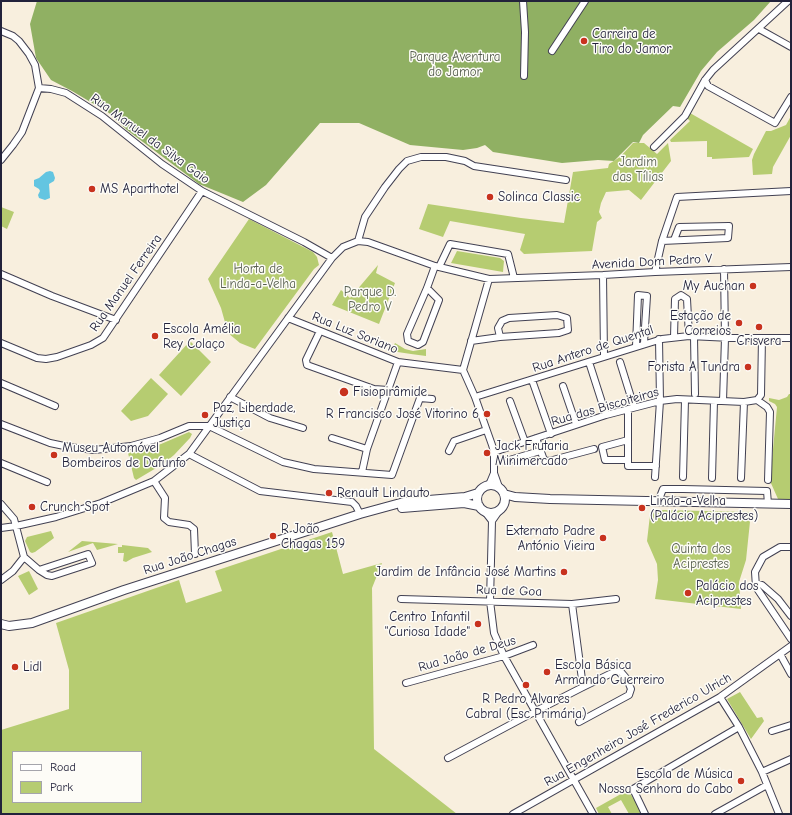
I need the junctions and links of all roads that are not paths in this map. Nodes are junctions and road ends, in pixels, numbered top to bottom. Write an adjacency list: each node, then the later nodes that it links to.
1 (523, 1): 8 (street)
2 (585, 1): 7 (street)
3 (788, 1): 4 (street)
4 (759, 29): 6 (street); 9 (street)
5 (1, 31): 10 (street)
6 (791, 47)
7 (552, 51)
8 (524, 76)
9 (705, 80): 11 (street); 12 (street)
10 (39, 88): 13 (street); 15 (street, Rua Manuel da Silva Gaio)
11 (791, 97)
12 (654, 147)
13 (1, 160)
14 (566, 180): 18 (street)
15 (202, 191): 20 (street, Rua Manuel da Silva Gaio); 31 (street, Rua Manuel Ferreira)
16 (791, 191): 19 (street)
17 (674, 240): 17 (street); 19 (street)
18 (358, 241): 20 (street); 21 (street, Avenida Dom Pedro V)
19 (662, 241): 24 (street)
20 (332, 258): 30 (street)
21 (437, 267): 27 (street); 28 (street, Avenida Dom Pedro V); 29 (street)
22 (791, 267): 23 (street, Avenida Dom Pedro V)
23 (724, 270): 24 (street, Avenida Dom Pedro V); 36 (street)
24 (655, 272): 26 (street, Avenida Dom Pedro V)
25 (1, 274): 31 (street)
26 (603, 275): 27 (street, Avenida Dom Pedro V); 44 (street)
27 (514, 278): 28 (street, Avenida Dom Pedro V)
28 (489, 279): 40 (street)
29 (427, 288): 29 (street)
30 (288, 318): 32 (street, Rua Luz Soriano); 54 (street)
31 (116, 320): 41 (street, Rua Manuel Ferreira)
32 (320, 330): 45 (street, Rua Luz Soriano); 52 (street)
33 (500, 336): 33 (street); 40 (street)
34 (674, 337): 35 (street, Rua Antero de Quental); 35 (street); 39 (street, Rua Antero de Quental)
35 (692, 337): 36 (street, Rua Antero de Quental); 53 (street)
36 (725, 338): 37 (street, Rua Antero de Quental); 62 (street)
37 (762, 338): 38 (street, Rua Antero de Quental); 58 (street)
38 (791, 338)
39 (659, 339): 42 (street, Rua Antero de Quental); 60 (street)
40 (471, 341): 48 (street)
41 (1, 343)
42 (644, 343): 43 (street, Rua Antero de Quental); 43 (street)
43 (636, 346): 44 (street, Rua Antero de Quental)
44 (604, 356): 46 (street, Rua Antero de Quental)
45 (398, 362): 48 (street, Rua Luz Soriano); 52 (street)
46 (589, 362): 49 (street, Rua Antero de Quental); 66 (street)
47 (620, 362): 65 (street)
48 (464, 370): 55 (street)
49 (532, 380): 55 (street, Rua Antero de Quental); 72 (street)
50 (1, 384): 64 (street)
51 (563, 386): 68 (street)
52 (388, 390): 77 (street)
53 (695, 394)
54 (230, 397): 69 (street); 70 (street)
55 (475, 397): 71 (street)
56 (432, 399): 87 (street)
57 (685, 400): 60 (street, Rua das Biscoiteiras); 61 (street, Rua das Biscoiteiras); 90 (street)
58 (758, 400): 63 (street, Rua das Biscoiteiras); 93 (street)
59 (510, 401): 76 (street)
60 (660, 401): 65 (street, Rua das Biscoiteiras); 86 (street)
61 (714, 401): 62 (street, Rua das Biscoiteiras); 91 (street)
62 (723, 401): 63 (street, Rua das Biscoiteiras)
63 (744, 402): 92 (street)
64 (55, 406)
65 (631, 408): 66 (street, Rua das Biscoiteiras); 75 (street)
66 (606, 415): 68 (street, Rua das Biscoiteiras)
67 (1, 424): 69 (street)
68 (576, 424): 72 (street, Rua das Biscoiteiras)
69 (209, 426): 82 (street); 87 (street)
70 (303, 428)
71 (486, 430): 79 (street); 81 (street)
72 (551, 434): 74 (street, Rua das Biscoiteiras)
73 (332, 438): 77 (street)
74 (536, 438): 76 (street, Rua das Biscoiteiras); 80 (street)
75 (628, 440): 85 (street); 85 (street)
76 (525, 442): 81 (street, Rua das Biscoiteiras)
77 (367, 449): 87 (street)
78 (594, 449): 80 (street)
79 (449, 451)
80 (540, 451): 83 (street)
81 (494, 452): 88 (street)
82 (189, 454): 94 (street); 110 (street)
83 (506, 461)
84 (1, 463): 95 (street)
85 (628, 463): 86 (street)
86 (656, 466): 89 (street)
87 (362, 472)
88 (494, 473): 96 (street); 97 (street)
89 (655, 477)
90 (683, 477)
91 (712, 478)
92 (741, 478)
93 (768, 480)
94 (154, 481): 112 (street); 115 (street)
95 (47, 482)
96 (489, 485): 97 (street); 98 (street)
97 (498, 487): 99 (street)
98 (478, 493): 106 (street); 107 (street, Rua João Chagas)
99 (504, 494): 100 (street); 102 (street)
100 (550, 499): 101 (street); 102 (street)
101 (658, 502): 104 (street); 104 (street)
102 (504, 503): 108 (street)
103 (1, 504): 112 (street)
104 (768, 504): 105 (street)
105 (791, 504)
106 (479, 506): 107 (street, Rua João Chagas); 109 (street)
107 (387, 508): 110 (street, Rua João Chagas)
108 (499, 511): 109 (street); 111 (street)
109 (486, 512): 111 (street)
110 (360, 514): 125 (street, Rua João Chagas)
111 (492, 521): 122 (street)
112 (16, 526): 113 (street); 116 (street)
113 (1, 528)
114 (791, 547): 119 (street)
115 (195, 554)
116 (24, 557): 117 (street); 118 (street)
117 (39, 570): 117 (street)
118 (1, 580)
119 (756, 583): 124 (street); 126 (street)
120 (401, 599): 122 (street, Rua de Goa)
121 (616, 599): 123 (street, Rua de Goa)
122 (490, 601): 123 (street, Rua de Goa); 130 (street)
123 (572, 604): 133 (street)
124 (791, 616)
125 (1, 624)
126 (791, 639)
127 (533, 645): 130 (street, Rua João de Deus)
128 (791, 646): 129 (street, Rua Engenheiro José Frederico Ulrich)
129 (780, 654): 131 (street); 134 (street, Rua Engenheiro José Frederico Ulrich)
130 (504, 656): 132 (street, Rua João de Deus); 135 (street)
131 (791, 674)
132 (406, 683)
133 (583, 687): 135 (street); 136 (street)
134 (720, 697): 138 (street); 143 (street, Rua Engenheiro José Frederico Ulrich)
135 (536, 711): 140 (street); 143 (street)
136 (579, 722)
137 (791, 725): 139 (street)
138 (739, 728): 142 (street); 147 (street)
139 (772, 731)
140 (448, 758)
141 (791, 759): 142 (street)
142 (762, 772): 144 (street)
143 (574, 780): 145 (street, Rua Engenheiro José Frederico Ulrich); 146 (street)
144 (767, 785): 148 (street); 149 (street)
145 (513, 814)
146 (593, 814)
147 (646, 814)
148 (714, 814)
149 (779, 814)

